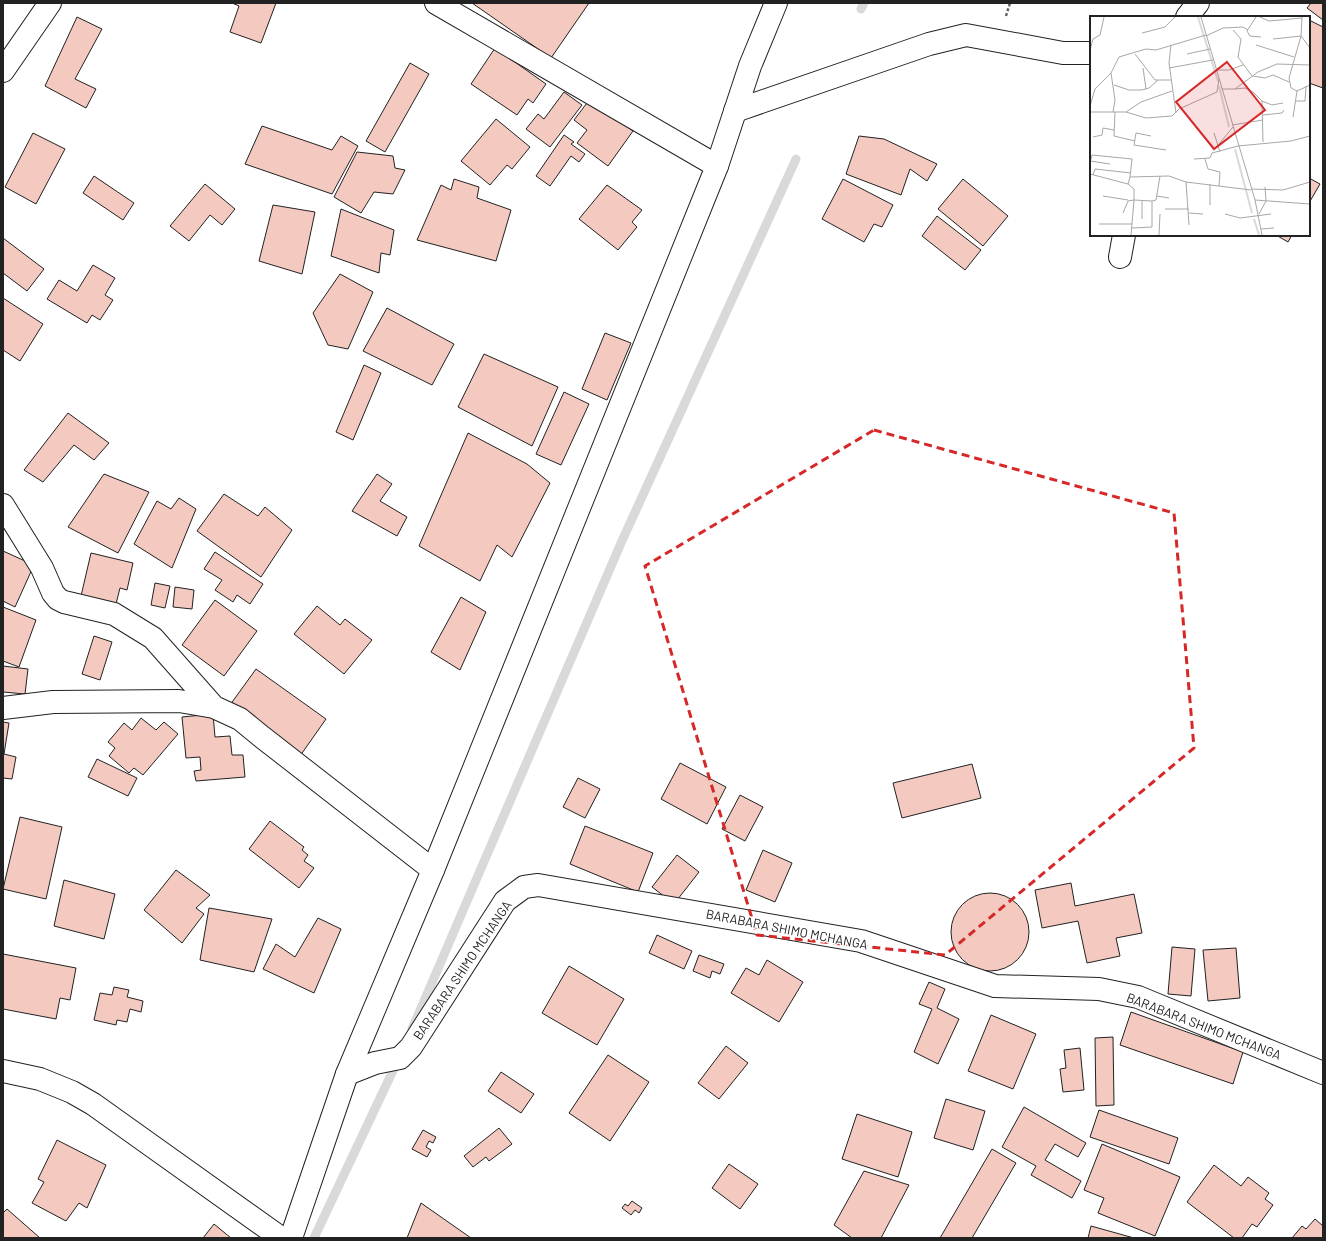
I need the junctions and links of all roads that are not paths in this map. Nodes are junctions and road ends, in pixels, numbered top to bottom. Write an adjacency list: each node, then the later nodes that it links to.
1 (50, 3): 7 (street)
2 (436, 3): 9 (street)
3 (776, 3): 8 (street)
4 (1198, 3): 5 (street)
5 (1188, 16)
6 (1090, 53): 8 (street)
7 (3, 71)
8 (735, 111): 9 (street)
9 (717, 166): 15 (street)
10 (1124, 236): 11 (street)
11 (1120, 257)
12 (3, 505): 13 (street)
13 (214, 707): 14 (street); 15 (street)
14 (3, 708)
15 (433, 870): 18 (street)
16 (3, 1071): 19 (street)
17 (1323, 1073): 18 (street, BARABARA SHIMO MCHANGA)
18 (347, 1074): 20 (street)
19 (280, 1238)
20 (291, 1238)

